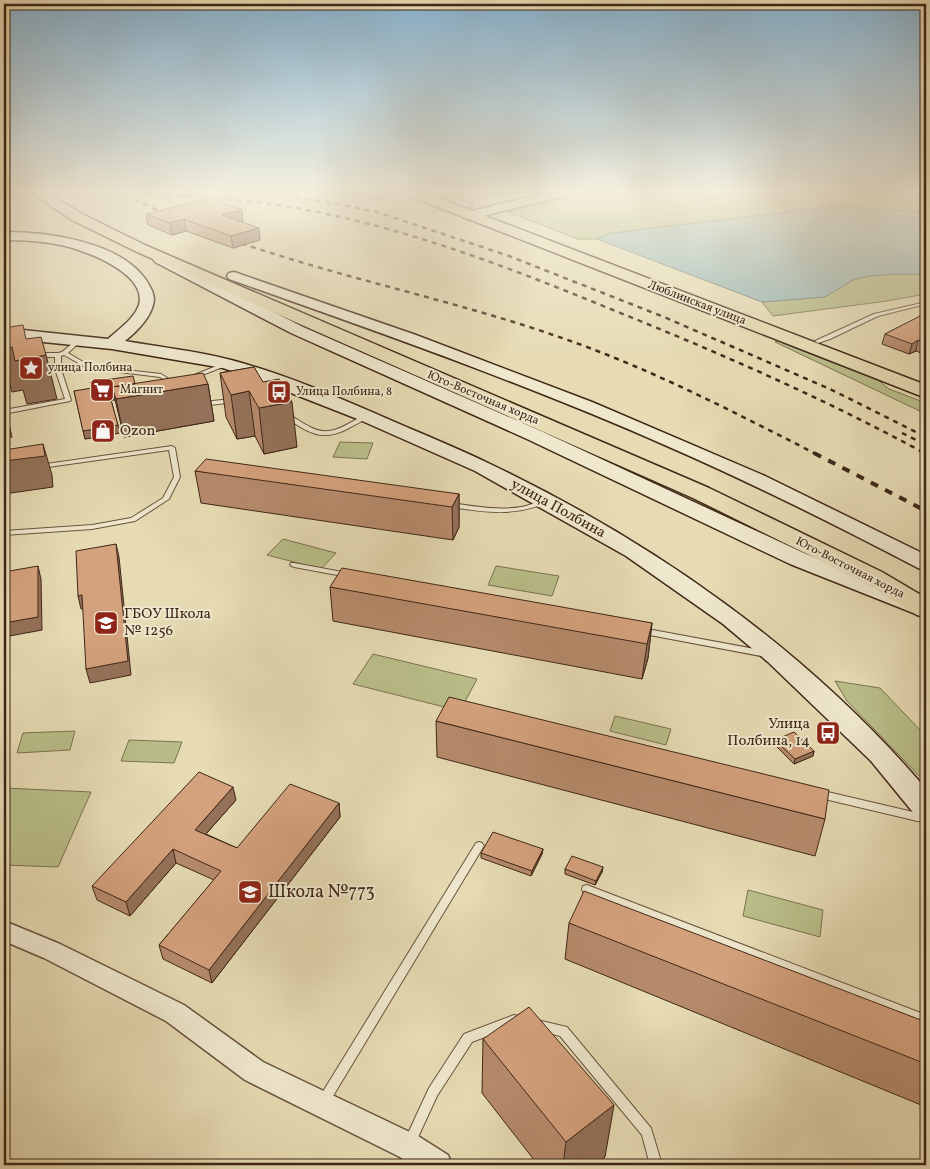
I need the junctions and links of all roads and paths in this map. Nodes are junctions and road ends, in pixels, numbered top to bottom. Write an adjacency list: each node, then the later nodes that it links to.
1 (79, 247): 12 (main road)
2 (137, 247): 6 (main road, Юго-Восточная хорда)
3 (168, 247): 7 (main road, Юго-Восточная хорда)
4 (572, 247): 19 (main road, Люблинская улица)
5 (577, 247): 11 (main road, Люблинская улица)
6 (142, 249): 33 (main road); 33 (main road, Юго-Восточная хорда)
7 (234, 276): 29 (main road); 32 (main road, Юго-Восточная хорда)
8 (926, 303): 11 (lane)
9 (4, 333): 10 (main road, улица Полбина)
10 (79, 340): 12 (main road, улица Полбина); 13 (lane)
11 (818, 341): 16 (main road, Люблинская улица)
12 (112, 344): 15 (main road, улица Полбина)
13 (61, 354): 14 (lane); 17 (lane); 23 (lane)
14 (31, 355)
15 (227, 364): 17 (lane); 24 (main road, улица Полбина)
16 (926, 382)
17 (176, 384): 18 (lane)
18 (167, 388)
19 (926, 392)
20 (237, 400): 21 (lane)
21 (191, 406)
22 (278, 410): 24 (lane)
23 (4, 412)
24 (366, 416): 26 (main road, улица Полбина)
25 (37, 466): 28 (lane)
26 (546, 501): 27 (lane); 35 (main road, улица Полбина)
27 (440, 503)
28 (4, 533)
29 (926, 563)
30 (294, 565): 31 (lane)
31 (352, 576)
32 (926, 589)
33 (926, 610)
34 (635, 630): 35 (lane)
35 (777, 656): 37 (main road, улица Полбина)
36 (811, 792): 38 (lane)
37 (926, 808)
38 (926, 820)
39 (479, 846): 43 (lane)
40 (587, 889): 42 (lane)
41 (4, 931): 43 (street)
42 (926, 1020)
43 (322, 1104): 44 (street)
44 (408, 1146): 45 (street); 46 (lane)
45 (438, 1165)
46 (656, 1165)

